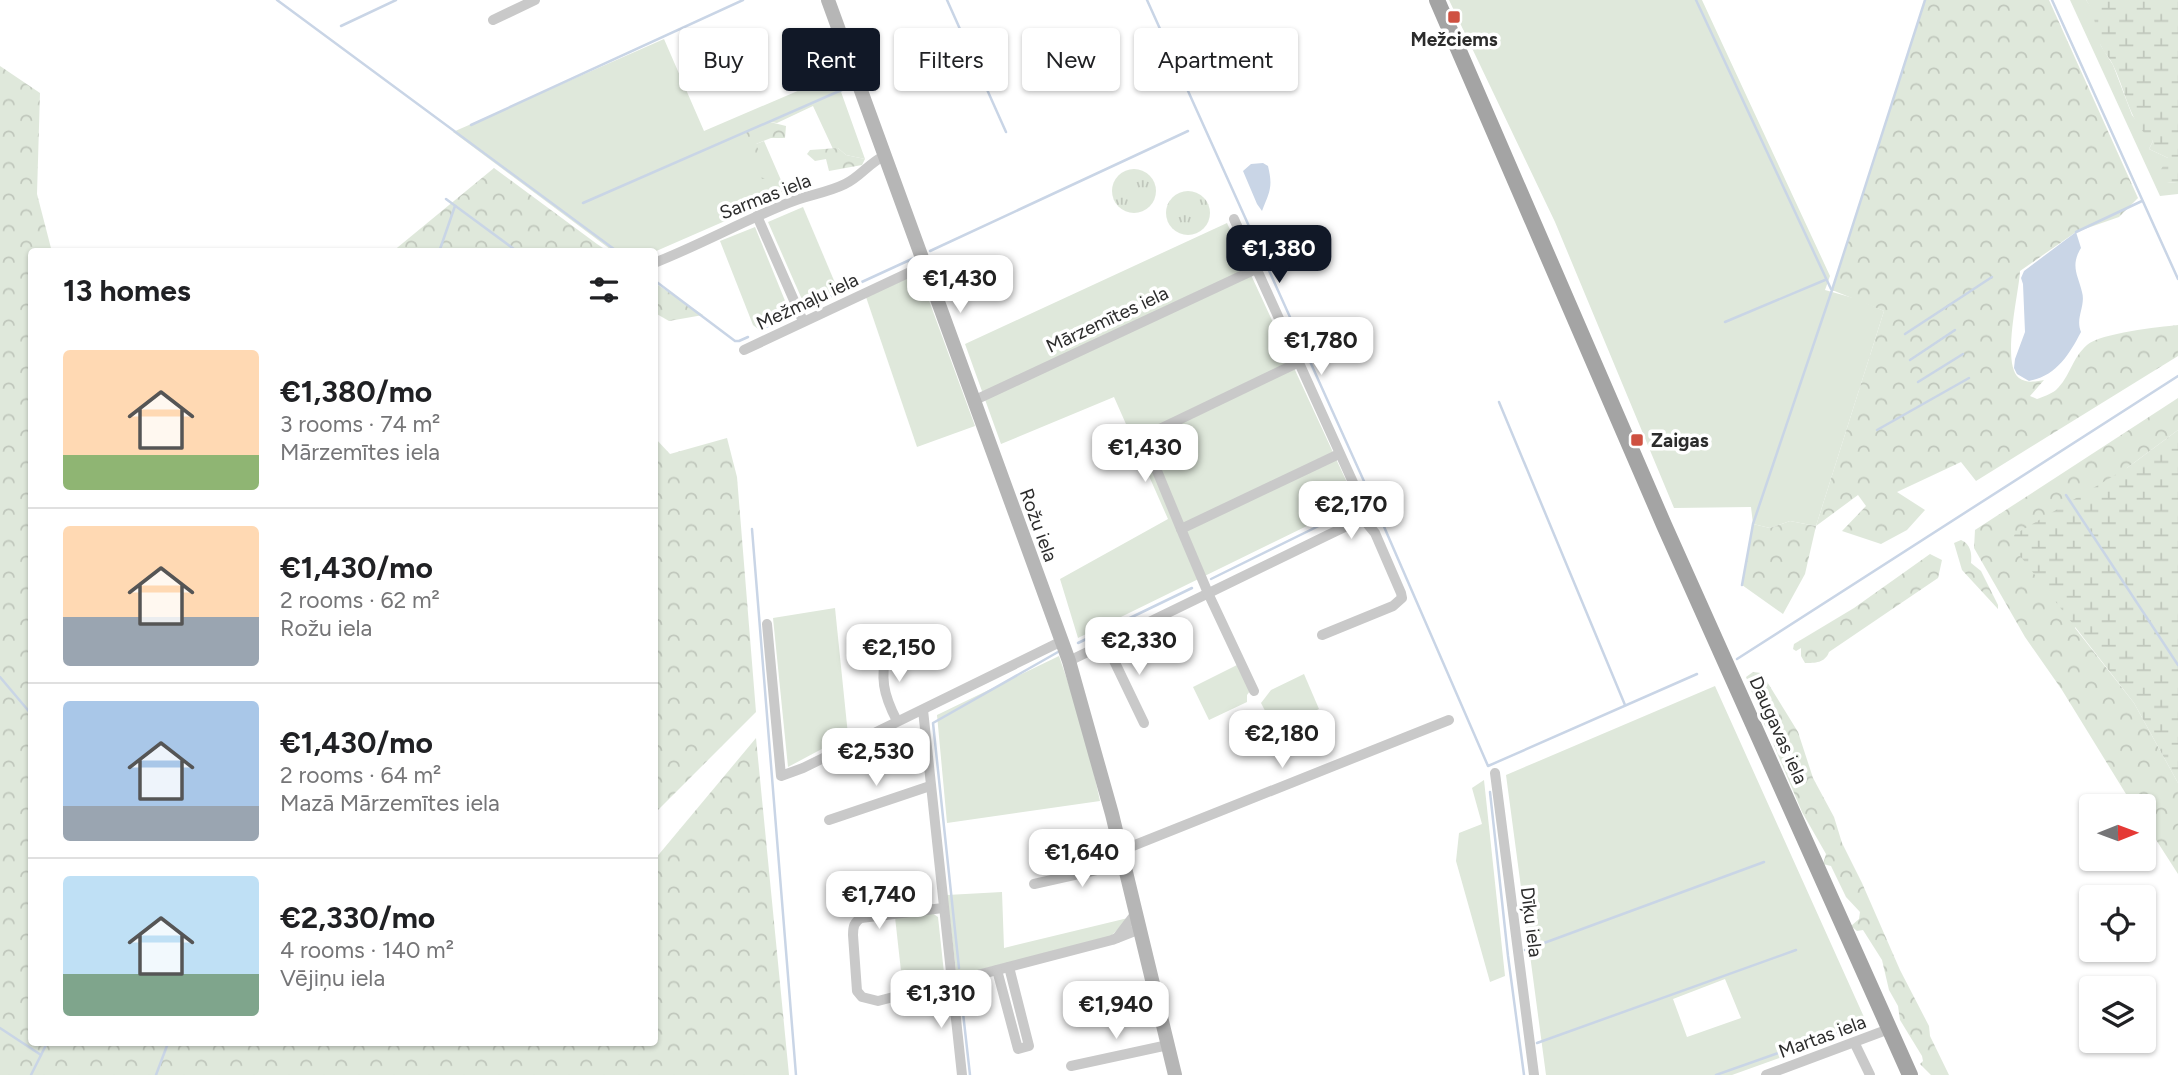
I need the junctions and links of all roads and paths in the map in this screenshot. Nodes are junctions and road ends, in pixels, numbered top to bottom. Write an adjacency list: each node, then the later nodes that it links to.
1 (535, 0): 4 (street)
2 (828, 0): 5 (street, Rožu iela)
3 (1437, 0): 42 (main road, Daugavas iela)
4 (493, 20)
5 (884, 156): 6 (street, Sarmas iela); 9 (street, Rožu iela)
6 (757, 216): 8 (street, Sarmas iela); 11 (street)
7 (1234, 219): 10 (street)
8 (658, 261)
9 (923, 266): 11 (street, Mežmaļu iela); 14 (street, Rožu iela)
10 (1256, 270): 13 (street); 14 (street, Mārzemītes iela)
11 (803, 321): 12 (street, Mežmaļu iela)
12 (744, 350)
13 (1297, 363): 15 (street); 17 (street)
14 (973, 401): 21 (street, Rožu iela)
15 (1339, 454): 16 (street); 17 (street)
16 (1365, 521): 18 (street); 20 (street)
17 (1181, 529): 18 (street)
18 (1208, 593): 22 (street); 25 (street)
19 (767, 624): 28 (street)
20 (1322, 635)
21 (1062, 641): 24 (street, Rožu iela); 26 (street)
22 (1106, 644): 24 (street); 29 (street)
23 (887, 648): 28 (street)
24 (1069, 662): 33 (street, Rožu iela)
25 (1254, 691)
26 (923, 710): 28 (street); 31 (street)
27 (1448, 720): 33 (street)
28 (897, 721)
29 (1144, 723)
30 (1495, 773): 48 (street, Dīķu iela)
31 (930, 786): 32 (street); 35 (street)
32 (829, 820)
33 (1121, 857): 34 (street); 36 (street, Rožu iela)
34 (1034, 884)
35 (943, 908): 41 (street); 41 (street)
36 (1136, 913): 37 (street, Rožu iela); 38 (street)
37 (1140, 929): 38 (street); 44 (street, Rožu iela)
38 (1117, 938): 39 (street)
39 (1009, 967): 40 (street); 40 (street)
40 (997, 970): 41 (street)
41 (950, 981): 46 (street)
42 (1889, 1029): 43 (street, Martas iela); 51 (main road, Daugavas iela)
43 (1855, 1044): 49 (street, Martas iela); 50 (street)
44 (1168, 1045): 45 (street); 47 (street, Rožu iela)
45 (1071, 1066)
46 (962, 1075)
47 (1175, 1075)
48 (1534, 1075)
49 (1766, 1075)
50 (1870, 1075)
51 (1910, 1075)

